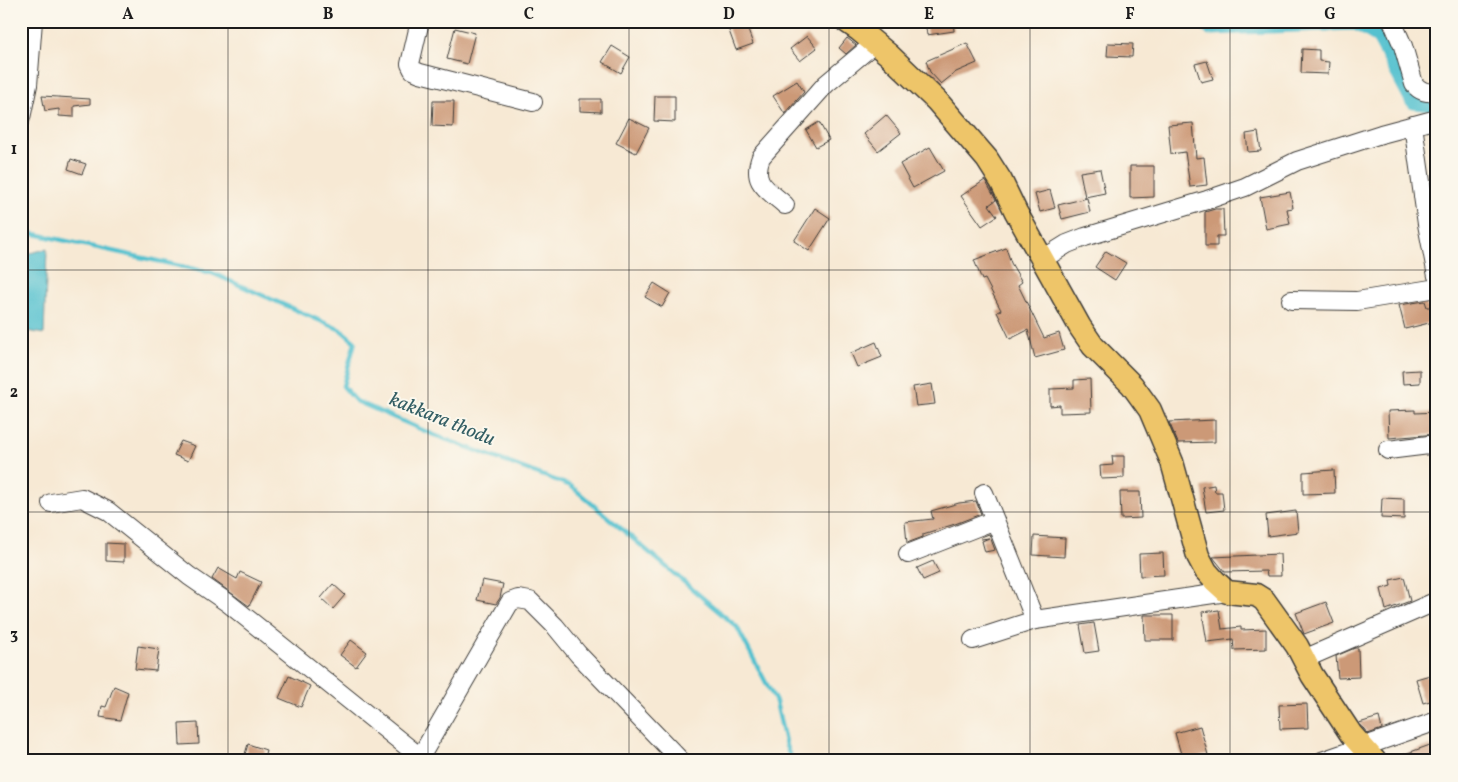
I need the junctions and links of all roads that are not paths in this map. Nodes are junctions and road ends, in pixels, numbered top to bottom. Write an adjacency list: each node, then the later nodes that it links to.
1 (33, 21): 8 (street)
2 (420, 21): 7 (street)
3 (846, 21): 5 (main road)
4 (1392, 21): 6 (street)
5 (876, 43): 11 (street); 12 (main road)
6 (1437, 92)
7 (533, 102)
8 (21, 118)
9 (1437, 119): 10 (street)
10 (1413, 126): 12 (street); 13 (street)
11 (785, 205)
12 (1043, 259): 22 (main road)
13 (1437, 276)
14 (1437, 288): 15 (street)
15 (1291, 300)
16 (1437, 444): 17 (street)
17 (1388, 450)
18 (984, 493): 20 (street)
19 (51, 503): 29 (street)
20 (995, 520): 21 (street); 24 (street)
21 (908, 554)
22 (1227, 592): 24 (street); 26 (main road)
23 (1437, 601): 26 (street)
24 (1034, 620): 25 (street)
25 (973, 640)
26 (1304, 659): 28 (main road)
27 (1437, 721): 28 (street)
28 (1369, 754): 31 (street)
29 (419, 759): 30 (street)
30 (681, 761)
31 (1322, 761)

